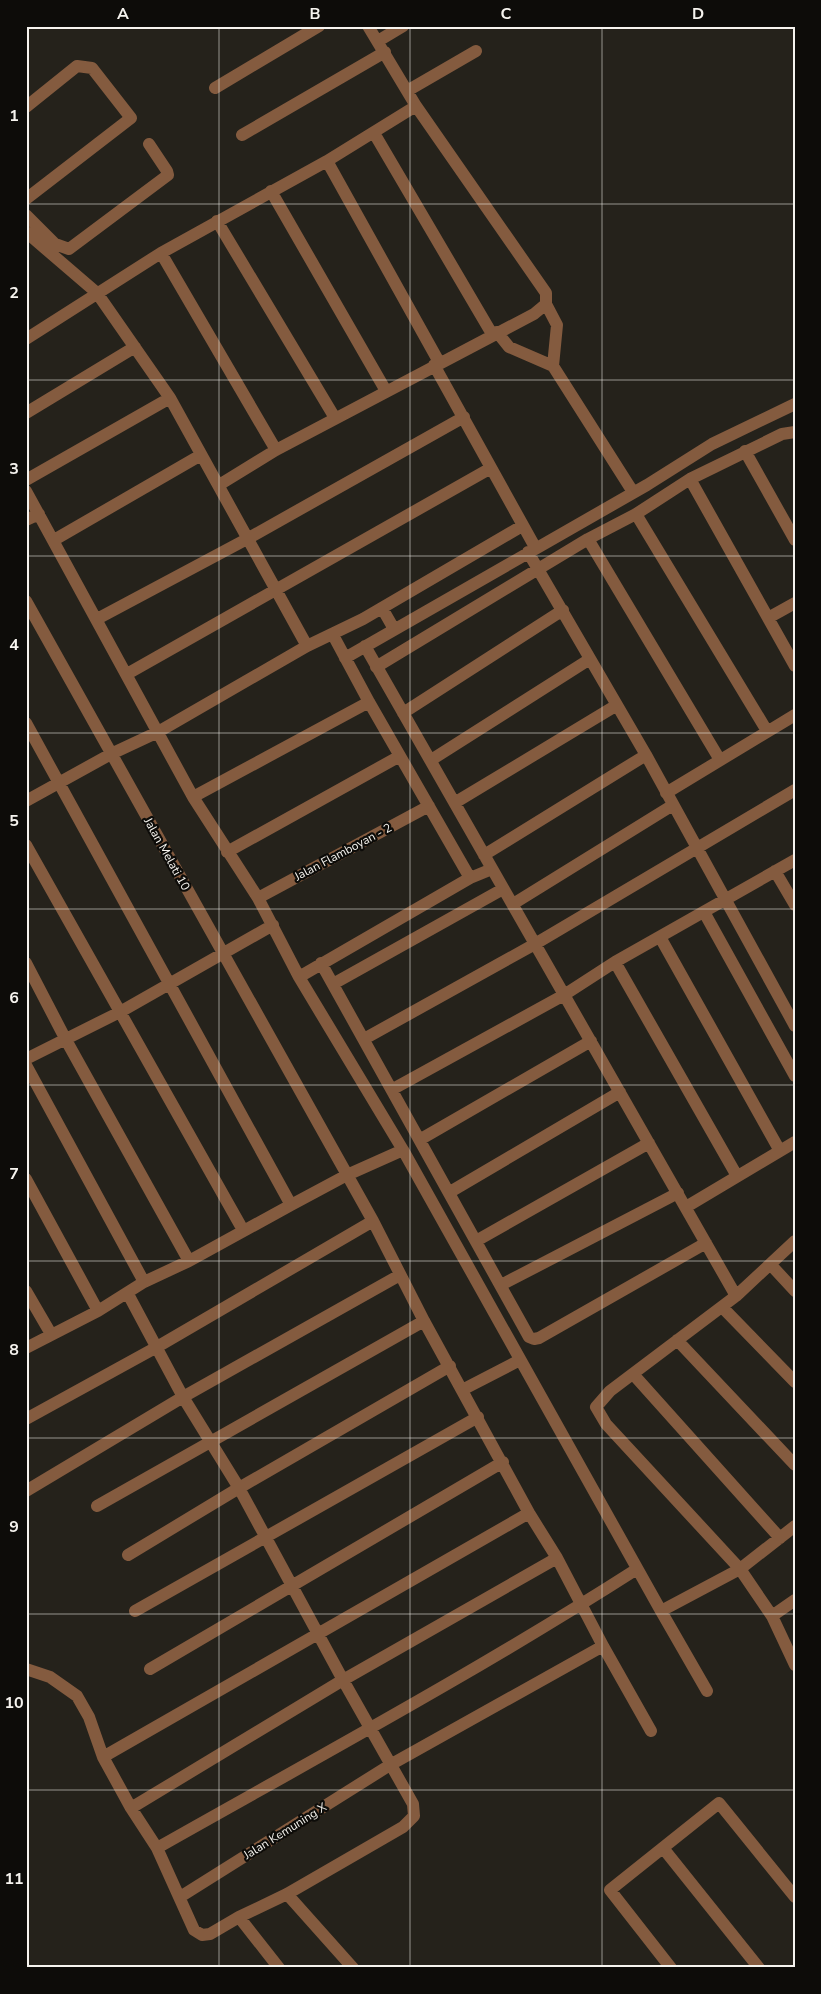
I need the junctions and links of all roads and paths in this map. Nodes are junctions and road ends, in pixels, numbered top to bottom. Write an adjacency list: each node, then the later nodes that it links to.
1 (319, 26): 6 (street)
2 (368, 26): 4 (street)
3 (403, 26): 4 (street)
4 (382, 46): 7 (street); 11 (street)
5 (476, 51): 7 (street)
6 (215, 88)
7 (407, 91): 8 (street)
8 (416, 106): 10 (street); 23 (street)
9 (26, 107): 15 (street)
10 (374, 133): 13 (street); 24 (street)
11 (242, 135)
12 (149, 144): 16 (street)
13 (327, 161): 14 (street); 27 (street)
14 (271, 190): 17 (street); 29 (street)
15 (26, 199)
16 (26, 215)
17 (217, 221): 21 (street); 34 (street)
18 (26, 232): 19 (street)
19 (39, 245): 20 (street); 22 (street)
20 (26, 252)
21 (161, 253): 22 (street); 36 (street)
22 (97, 293): 25 (street); 26 (street)
23 (546, 304): 24 (street); 28 (street)
24 (494, 333): 27 (street); 28 (street)
25 (26, 339)
26 (135, 348): 30 (street); 32 (street)
27 (437, 364): 29 (street); 33 (street)
28 (553, 366): 45 (street)
29 (386, 391): 34 (street)
30 (170, 398): 38 (street); 41 (street)
31 (795, 404): 43 (street)
32 (26, 413)
33 (464, 417): 39 (street); 51 (street)
34 (335, 418): 36 (street)
35 (795, 432): 37 (street)
36 (276, 450): 42 (street)
37 (745, 451): 40 (street); 54 (street)
38 (201, 454): 42 (street); 53 (street)
39 (491, 468): 50 (street); 57 (street)
40 (690, 479): 46 (street); 62 (street)
41 (26, 480)
42 (219, 485): 51 (street)
43 (647, 485): 45 (street); 46 (street)
44 (26, 491): 47 (street)
45 (633, 492): 55 (street)
46 (658, 500): 48 (street)
47 (39, 514): 49 (street); 53 (street)
48 (636, 514): 52 (street); 78 (street)
49 (26, 520)
50 (522, 526): 55 (street); 60 (street)
51 (247, 539): 57 (street); 63 (street)
52 (588, 539): 56 (street); 84 (street)
53 (54, 540): 63 (street)
54 (795, 540)
55 (532, 550): 56 (street); 64 (street)
56 (539, 569): 61 (street); 71 (street)
57 (277, 590): 66 (street); 72 (street)
58 (26, 601): 80 (street, Jalan Melati 10)
59 (795, 604): 62 (street)
60 (382, 608): 64 (street); 65 (street)
61 (563, 610): 69 (street); 75 (street)
62 (768, 618): 70 (street)
63 (97, 619): 72 (street)
64 (394, 629): 67 (street)
65 (334, 635): 66 (street); 68 (street)
66 (307, 646): 79 (street)
67 (366, 646): 68 (street); 71 (street)
68 (345, 658): 73 (street)
69 (590, 659): 74 (street); 83 (street)
70 (795, 666)
71 (376, 667): 75 (street)
72 (127, 674): 79 (street)
73 (369, 702): 82 (street); 88 (street)
74 (617, 705): 81 (street); 90 (street)
75 (403, 713): 83 (street)
76 (795, 715): 78 (street)
77 (26, 723): 85 (street)
78 (767, 731): 84 (street)
79 (158, 732): 80 (street); 88 (street)
80 (111, 754): 85 (street); 110 (street, Jalan Melati 10)
81 (646, 755): 87 (street); 96 (street)
82 (400, 756): 92 (street); 95 (street)
83 (430, 760): 90 (street)
84 (720, 760): 87 (street)
85 (59, 782): 89 (street); 115 (street)
86 (795, 790): 94 (street)
87 (666, 793): 91 (street)
88 (193, 797): 95 (street)
89 (26, 801)
90 (456, 802): 96 (street)
91 (674, 805): 94 (street); 104 (street)
92 (429, 806): 100 (street); 102 (street, Jalan Flamboyan - 2)
93 (26, 845): 118 (street)
94 (696, 847): 103 (street); 109 (street)
95 (227, 852): 102 (street)
96 (484, 855): 98 (street)
97 (795, 860): 99 (street)
98 (492, 869): 100 (street); 101 (street)
99 (775, 871): 103 (street); 105 (street)
100 (470, 878): 113 (street)
101 (503, 888): 104 (street); 116 (street)
102 (258, 898): 107 (street)
103 (725, 899): 106 (street); 119 (street)
104 (513, 904): 109 (street)
105 (795, 905)
106 (704, 912): 108 (street); 125 (street)
107 (273, 925): 110 (street); 114 (street)
108 (660, 937): 111 (street); 132 (street)
109 (534, 944): 117 (street); 120 (street)
110 (223, 954): 115 (street); 133 (street, Jalan Melati 10)
111 (616, 962): 117 (street); 134 (street)
112 (26, 963): 121 (street)
113 (321, 963): 114 (street); 116 (street)
114 (299, 977): 131 (street)
115 (170, 982): 118 (street); 138 (street)
116 (334, 984): 120 (street)
117 (564, 995): 122 (street); 126 (street)
118 (120, 1012): 121 (street); 141 (street)
119 (795, 1026)
120 (364, 1039): 126 (street)
121 (66, 1040): 123 (street); 145 (street)
122 (591, 1041): 127 (street); 128 (street)
123 (26, 1060)
124 (26, 1065): 148 (street)
125 (795, 1076)
126 (393, 1089): 128 (street)
127 (620, 1092): 129 (street); 136 (street)
128 (421, 1139): 136 (street)
129 (649, 1142): 137 (street); 142 (street)
130 (795, 1142): 132 (street)
131 (403, 1150): 133 (street); 161 (street)
132 (780, 1151): 134 (street)
133 (347, 1175): 138 (street); 140 (street, Jalan Melati 10)
134 (737, 1176): 139 (street)
135 (26, 1179): 155 (street)
136 (450, 1192): 142 (street)
137 (678, 1193): 139 (street); 149 (street)
138 (291, 1205): 141 (street)
139 (686, 1207): 144 (street)
140 (373, 1221): 147 (street, Jalan Melati 10); 159 (street)
141 (243, 1230): 145 (street)
142 (476, 1241): 149 (street)
143 (795, 1241): 146 (street)
144 (706, 1243): 149 (street); 153 (street)
145 (189, 1261): 148 (street)
146 (771, 1265): 151 (street); 153 (street)
147 (400, 1275): 156 (street, Jalan Melati 10); 166 (street)
148 (144, 1282): 152 (street)
149 (501, 1285)
150 (26, 1291): 157 (street)
151 (795, 1291)
152 (128, 1294): 155 (street); 159 (street)
153 (736, 1296): 154 (street)
154 (722, 1307): 158 (street); 164 (street)
155 (98, 1311): 157 (street)
156 (424, 1321): 162 (street, Jalan Melati 10); 169 (street)
157 (51, 1334): 160 (street)
158 (677, 1340): 163 (street); 171 (street)
159 (157, 1347): 166 (street); 168 (street)
160 (26, 1348)
161 (520, 1360): 165 (street); 181 (street)
162 (450, 1366): 165 (street, Jalan Melati 10); 172 (street)
163 (633, 1374): 178 (street); 182 (street)
164 (795, 1382)
165 (462, 1390): 167 (street, Jalan Melati 10)
166 (184, 1397): 169 (street); 173 (street)
167 (478, 1417): 170 (street, Jalan Melati 10); 177 (street)
168 (26, 1419)
169 (212, 1443): 172 (street); 174 (street)
170 (502, 1462): 175 (street, Jalan Melati 10); 183 (street)
171 (795, 1465)
172 (239, 1488): 177 (street); 179 (street)
173 (26, 1491)
174 (97, 1506)
175 (530, 1513): 180 (street, Jalan Melati 10); 189 (street)
176 (795, 1526): 178 (street)
177 (266, 1536): 183 (street); 186 (street)
178 (780, 1538): 182 (street)
179 (128, 1555)
180 (557, 1558): 185 (street, Jalan Melati 10); 194 (street)
181 (636, 1569): 185 (street); 187 (street)
182 (740, 1569): 187 (street); 188 (street)
183 (292, 1586): 189 (street); 193 (street)
184 (795, 1600): 188 (street)
185 (581, 1604): 190 (street, Jalan Melati 10); 196 (street)
186 (135, 1611)
187 (661, 1611): 195 (street)
188 (772, 1616): 191 (street)
189 (319, 1635): 194 (street); 198 (street)
190 (603, 1646): 197 (street, Jalan Melati 10); 199 (street, Jalan Kemuning X)
191 (795, 1665)
192 (26, 1669): 198 (street)
193 (150, 1669)
194 (343, 1680): 196 (street); 200 (street)
195 (707, 1691)
196 (369, 1728): 199 (street); 201 (street)
197 (651, 1731)
198 (103, 1757): 200 (street)
199 (390, 1765): 203 (street); 204 (street, Jalan Kemuning X)
200 (131, 1808): 201 (street)
201 (157, 1848): 204 (street)
202 (663, 1848): 205 (street); 209 (street); 210 (street)
203 (287, 1894): 206 (street); 208 (street)
204 (180, 1897): 206 (street)
205 (795, 1897)
206 (239, 1917): 207 (street)
207 (279, 1968)
208 (353, 1968)
209 (671, 1968)
210 (759, 1968)

